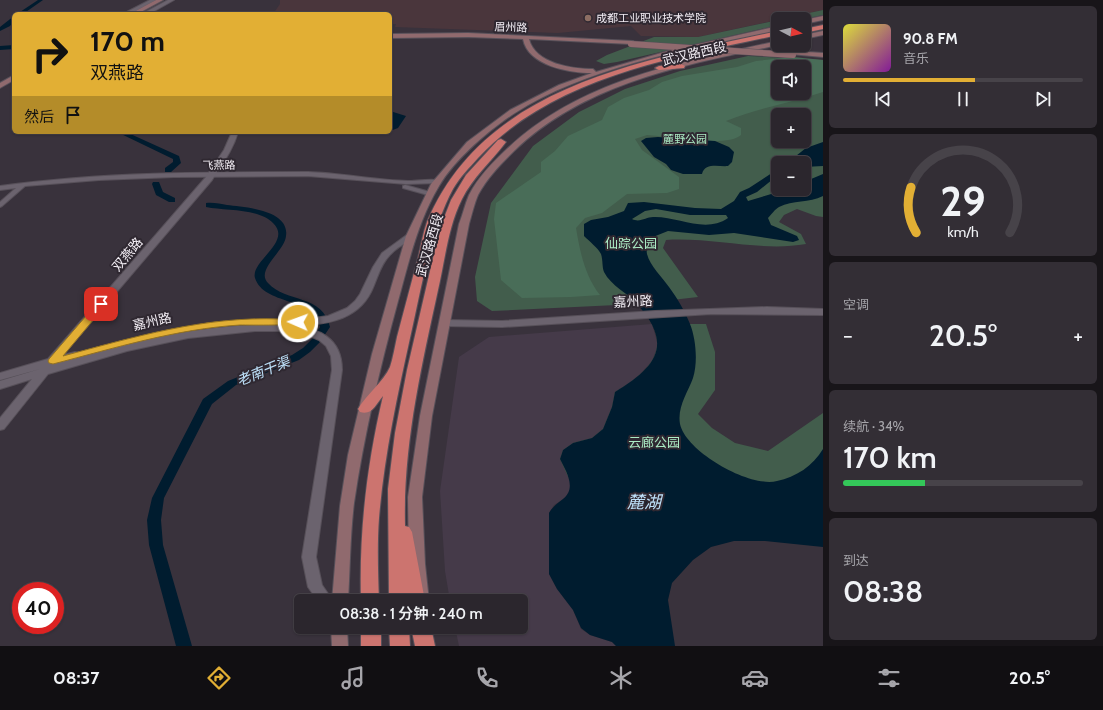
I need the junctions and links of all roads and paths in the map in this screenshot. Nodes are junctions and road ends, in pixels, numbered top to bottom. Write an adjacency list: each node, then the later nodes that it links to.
1 (172, 0): 6 (street)
2 (160, 1): 3 (street); 4 (main road); 5 (main road)
3 (131, 12)
4 (137, 12)
5 (143, 12)
6 (149, 12)
7 (823, 18): 8 (main road)
8 (811, 21)
9 (823, 23): 10 (highway)
10 (811, 26)
11 (823, 27): 13 (highway)
12 (771, 30): 25 (main road)
13 (811, 30)
14 (823, 33): 16 (main road)
15 (771, 35): 44 (highway, 武汉路西段)
16 (811, 36)
17 (392, 37): 18 (main road)
18 (526, 38): 21 (main road, bridge); 22 (main road)
19 (771, 40): 24 (highway, 武汉路西段)
20 (771, 45): 23 (main road)
21 (823, 56)
22 (548, 64): 25 (main road); 30 (main road)
23 (680, 66): 24 (highway); 42 (main road)
24 (639, 70): 50 (highway, 武汉路西段)
25 (601, 71): 30 (main road)
26 (12, 78): 27 (main road)
27 (0, 79)
28 (12, 79): 31 (main road)
29 (12, 79): 32 (main road)
30 (563, 79): 35 (main road)
31 (0, 86)
32 (0, 91)
33 (234, 134): 34 (street, 双燕路)
34 (210, 176): 35 (street, 飞燕路); 36 (street, 飞燕路); 38 (street, 飞燕路); 43 (street, 双燕路)
35 (438, 181): 38 (main road)
36 (21, 186): 37 (street, 飞燕路); 39 (street)
37 (0, 189)
38 (428, 193): 40 (main road)
39 (0, 205)
40 (411, 236): 43 (street, 嘉州路); 48 (main road)
41 (823, 312): 42 (street, 嘉州路)
42 (444, 323): 56 (main road)
43 (53, 361): 45 (street, 双燕路); 46 (street, 嘉州路)
44 (397, 367): 48 (highway); 53 (highway, 武汉路西段)
45 (44, 371): 47 (street); 49 (street, 双燕路); 51 (street)
46 (0, 377)
47 (0, 385)
48 (365, 409): 52 (main road)
49 (0, 426)
50 (396, 489): 54 (highway, 武汉路西段); 55 (highway)
51 (320, 594)
52 (341, 594)
53 (370, 594)
54 (398, 594)
55 (415, 594)
56 (420, 594)
57 (339, 634): 61 (main road)
58 (371, 634): 62 (highway)
59 (399, 634): 63 (highway)
60 (424, 634): 64 (highway)
61 (340, 646)
62 (371, 646)
63 (400, 646)
64 (426, 646)

